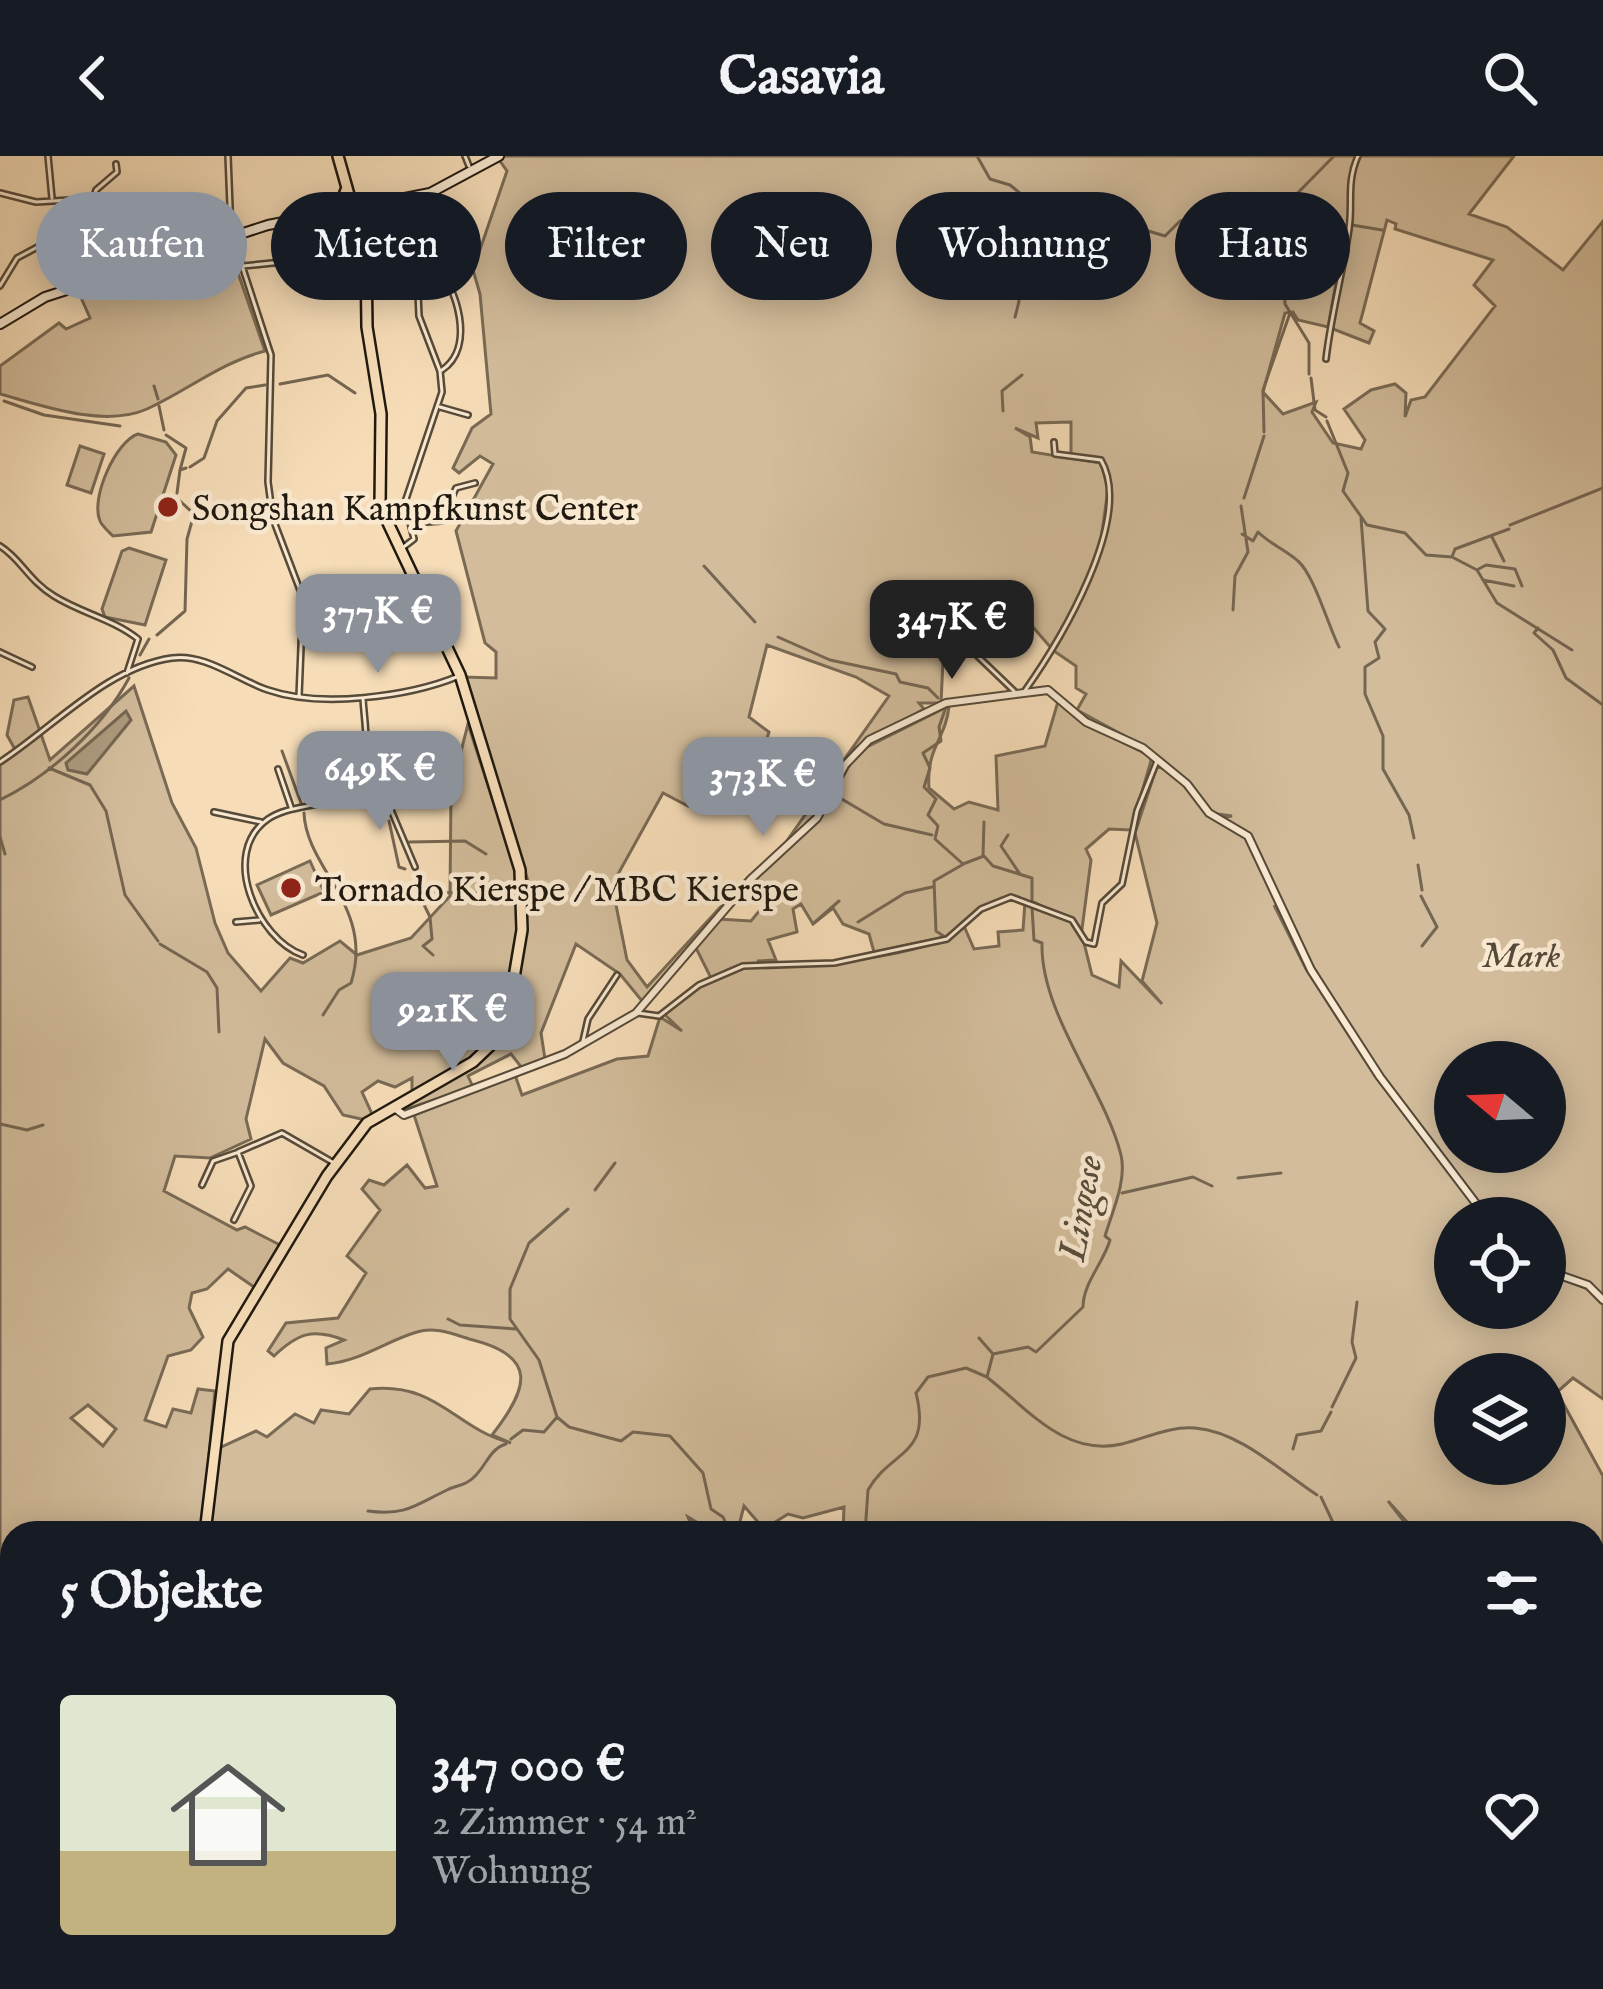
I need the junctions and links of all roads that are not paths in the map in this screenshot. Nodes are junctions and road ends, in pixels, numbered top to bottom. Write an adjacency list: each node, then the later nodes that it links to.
1 (47, 156): 10 (street)
2 (228, 156): 12 (street)
3 (338, 156): 9 (main road)
4 (466, 156): 8 (street)
5 (500, 156): 8 (main road)
6 (1358, 156): 26 (street)
7 (116, 164): 11 (street)
8 (472, 174): 15 (main road)
9 (347, 185): 13 (main road); 14 (main road)
10 (51, 192)
11 (96, 192)
12 (229, 192)
13 (345, 192)
14 (349, 192)
15 (427, 192)
16 (0, 193): 17 (street)
17 (36, 198)
18 (36, 248): 20 (street)
19 (247, 282): 41 (street)
20 (0, 286)
21 (41, 300): 25 (main road)
22 (367, 300): 34 (main road)
23 (418, 300): 27 (street)
24 (455, 300): 27 (street)
25 (0, 324)
26 (1325, 359)
27 (440, 371): 28 (street)
28 (439, 406): 29 (street); 32 (street)
29 (468, 416)
30 (1054, 442): 40 (street)
31 (475, 483): 32 (street)
32 (412, 523): 34 (street)
33 (0, 546): 38 (street)
34 (399, 550): 39 (main road)
35 (964, 643): 40 (street)
36 (0, 652): 37 (street)
37 (32, 667)
38 (127, 675): 41 (street); 44 (street)
39 (460, 675): 42 (street); 57 (main road)
40 (1020, 693): 43 (street); 55 (street)
41 (299, 695): 42 (street)
42 (363, 696): 46 (street)
43 (1157, 759): 55 (street); 61 (street)
44 (0, 762)
45 (278, 769): 47 (street)
46 (358, 780): 47 (street); 50 (street)
47 (292, 809): 49 (street)
48 (214, 812): 49 (street)
49 (263, 823): 51 (street)
50 (415, 867)
51 (261, 920): 52 (street); 53 (street)
52 (236, 922)
53 (303, 955)
54 (616, 974): 56 (street)
55 (636, 1013): 56 (street)
56 (584, 1042): 57 (street)
57 (393, 1107): 59 (main road)
58 (238, 1152): 59 (street); 60 (street); 62 (street)
59 (335, 1164): 65 (main road)
60 (202, 1185)
61 (1471, 1197)
62 (234, 1220)
63 (1566, 1277): 64 (street)
64 (1603, 1300)
65 (206, 1521)

